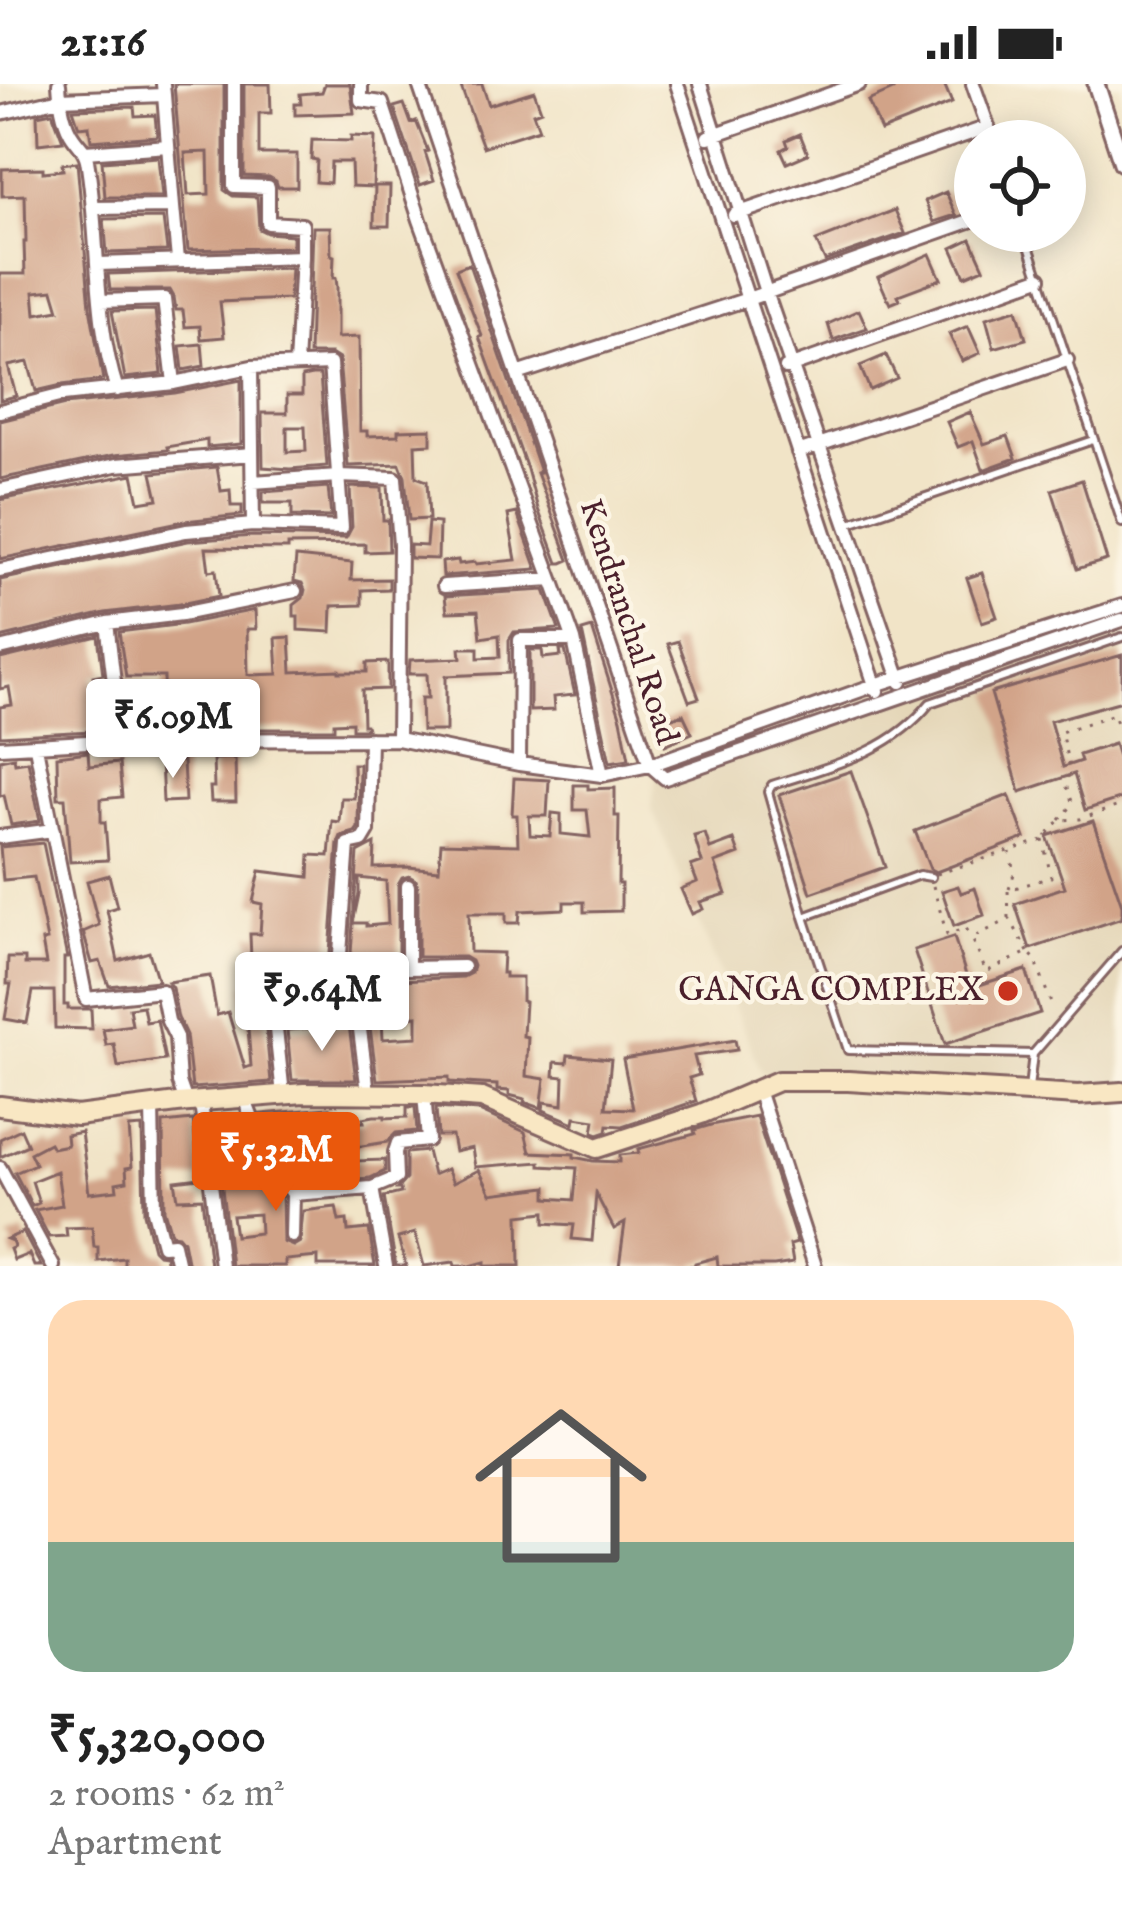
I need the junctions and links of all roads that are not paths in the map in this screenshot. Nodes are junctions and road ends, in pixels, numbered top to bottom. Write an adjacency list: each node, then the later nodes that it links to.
1 (59, 84): 11 (street)
2 (234, 84): 26 (street)
3 (361, 84): 54 (street)
4 (419, 84): 38 (street, Kendranchal Road)
5 (677, 84): 15 (street)
6 (700, 84): 14 (street)
7 (859, 84): 14 (street)
8 (973, 84): 13 (street)
9 (1096, 84): 19 (street)
10 (164, 90): 11 (street); 16 (street)
11 (60, 99): 12 (street); 18 (street)
12 (1, 113)
13 (986, 120)
14 (714, 134): 15 (street); 22 (street)
15 (696, 142): 23 (street)
16 (168, 146): 18 (street); 20 (street)
17 (954, 146): 22 (street)
18 (85, 152): 21 (street)
19 (1122, 163)
20 (172, 207): 21 (street); 27 (street)
21 (94, 208): 28 (street)
22 (740, 213): 23 (street); 30 (street)
23 (722, 220): 31 (street)
24 (954, 226): 30 (street)
25 (1031, 252): 29 (lane)
26 (302, 256): 27 (street); 34 (street)
27 (178, 260): 28 (street)
28 (99, 264): 32 (street)
29 (1040, 278): 33 (lane); 35 (street)
30 (766, 292): 31 (street); 35 (street)
31 (748, 298): 37 (street); 38 (street)
32 (100, 301): 39 (street); 40 (street)
33 (1067, 360): 42 (lane); 43 (street)
34 (296, 365): 36 (street); 46 (street)
35 (791, 366): 37 (street); 43 (street)
36 (250, 367): 39 (street); 45 (street)
37 (772, 373): 44 (street)
38 (518, 374): 73 (street, Kendranchal Road)
39 (174, 383): 40 (street)
40 (117, 390): 41 (street)
41 (0, 411)
42 (1093, 440): 49 (lane); 50 (lane)
43 (819, 443): 44 (street); 49 (street)
44 (798, 452): 52 (street)
45 (252, 454): 47 (street); 48 (street)
46 (338, 476): 47 (street); 51 (street); 68 (street)
47 (253, 482): 51 (street)
48 (0, 490)
49 (847, 524): 52 (street); 63 (street)
50 (1122, 524)
51 (254, 526): 53 (street)
52 (824, 531): 64 (street)
53 (0, 570)
54 (552, 578): 55 (street); 61 (street)
55 (444, 586)
56 (295, 592): 59 (street)
57 (1122, 606): 63 (street)
58 (1122, 620): 65 (street)
59 (107, 623): 62 (street); 69 (street)
60 (1122, 637): 79 (lane)
61 (574, 640): 72 (street); 74 (street)
62 (0, 649)
63 (900, 677): 64 (street); 65 (street)
64 (875, 685): 66 (street); 73 (street)
65 (905, 694): 66 (street)
66 (881, 703): 73 (street)
67 (370, 739): 68 (street, Kendranchal Road); 69 (street, Kendranchal Road); 83 (street)
68 (398, 739): 72 (street, Kendranchal Road)
69 (121, 740): 71 (street, Kendranchal Road)
70 (0, 747): 71 (street, Kendranchal Road)
71 (36, 747): 75 (street)
72 (520, 764): 74 (street, Kendranchal Road)
73 (650, 764): 74 (street, Kendranchal Road)
74 (602, 776)
75 (53, 830): 76 (street); 93 (street)
76 (0, 837)
77 (931, 877): 79 (lane)
78 (408, 886): 82 (street)
79 (804, 917): 85 (lane)
80 (1122, 952): 85 (lane)
81 (463, 967): 82 (street)
82 (408, 968): 83 (street)
83 (346, 974): 84 (street)
84 (358, 1014): 87 (street); 89 (street)
85 (1033, 1054): 90 (lane)
86 (758, 1090): 88 (main road); 90 (main road); 104 (street)
87 (368, 1092): 88 (main road); 89 (main road)
88 (424, 1094): 97 (street)
89 (283, 1095): 92 (main road)
90 (1029, 1096): 91 (main road)
91 (1122, 1096)
92 (244, 1098): 93 (main road); 98 (street)
93 (194, 1102): 95 (main road); 102 (street)
94 (0, 1106): 95 (main road)
95 (152, 1107): 101 (street)
96 (0, 1168): 100 (street)
97 (372, 1188): 98 (street); 103 (street)
98 (293, 1194): 99 (street)
99 (292, 1236)
100 (52, 1266)
101 (178, 1266)
102 (221, 1266)
103 (386, 1266)
104 (815, 1266)

